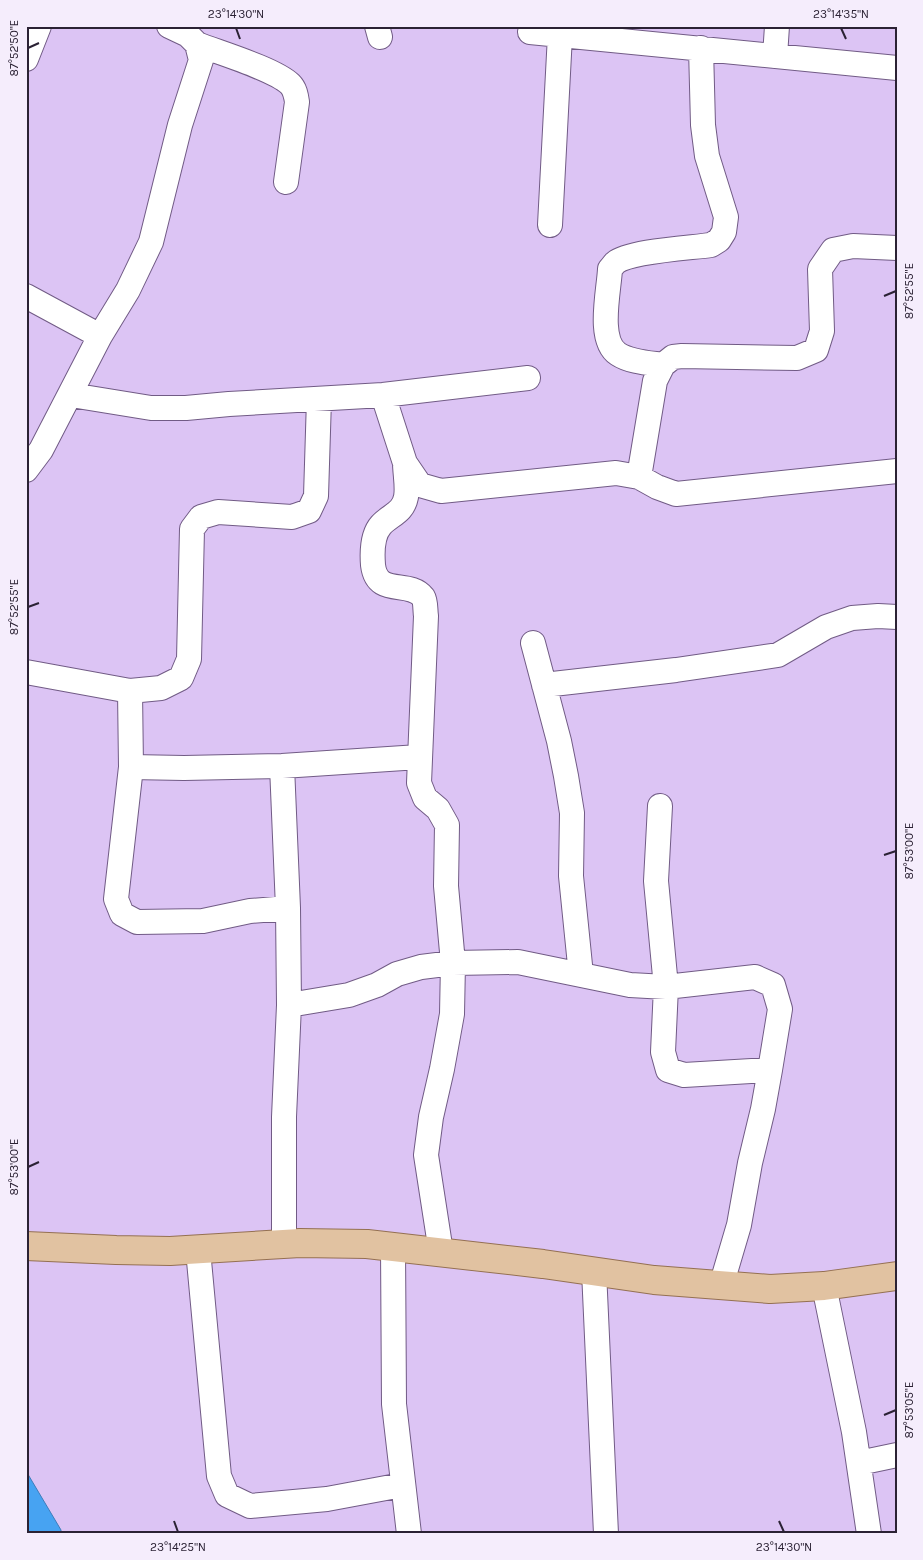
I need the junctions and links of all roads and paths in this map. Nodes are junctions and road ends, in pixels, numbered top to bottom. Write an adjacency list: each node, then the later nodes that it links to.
1 (39, 26): 10 (street)
2 (169, 26): 7 (street)
3 (777, 26): 9 (street)
4 (530, 32): 6 (street)
5 (631, 34): 6 (street); 8 (street)
6 (560, 35): 13 (street)
7 (197, 44): 12 (street); 16 (street)
8 (701, 48): 9 (street); 17 (street)
9 (775, 56): 11 (street)
10 (26, 59)
11 (897, 68)
12 (286, 182)
13 (550, 225)
14 (897, 248): 17 (street)
15 (26, 296): 16 (street)
16 (100, 336): 19 (street)
17 (663, 365): 25 (street)
18 (528, 378): 20 (street)
19 (71, 395): 21 (street); 23 (street)
20 (383, 395): 21 (street); 22 (street)
21 (319, 398): 30 (street)
22 (405, 463): 25 (street); 31 (street)
23 (26, 470)
24 (897, 471): 25 (street)
25 (639, 477)
26 (897, 617): 29 (street)
27 (533, 643): 29 (street)
28 (26, 672): 30 (street)
29 (544, 685): 37 (street)
30 (130, 691): 32 (street)
31 (419, 757): 33 (street); 36 (street)
32 (130, 766): 33 (street); 35 (street)
33 (282, 766): 35 (street)
34 (660, 806): 38 (street)
35 (288, 908): 39 (street)
36 (453, 963): 37 (street); 39 (street); 45 (street)
37 (581, 975): 38 (street)
38 (666, 987): 40 (street); 40 (street)
39 (289, 1005): 41 (street)
40 (770, 1070): 48 (street)
41 (284, 1244): 43 (main road); 44 (main road)
42 (26, 1246): 44 (main road)
43 (393, 1246): 45 (main road); 52 (street)
44 (198, 1250): 52 (street)
45 (441, 1252): 46 (main road)
46 (594, 1271): 48 (main road); 54 (street)
47 (897, 1276): 49 (main road)
48 (721, 1286): 49 (main road)
49 (824, 1286): 51 (street)
50 (897, 1455): 51 (street)
51 (859, 1464): 55 (street)
52 (402, 1486): 53 (street)
53 (409, 1534)
54 (606, 1534)
55 (869, 1534)

